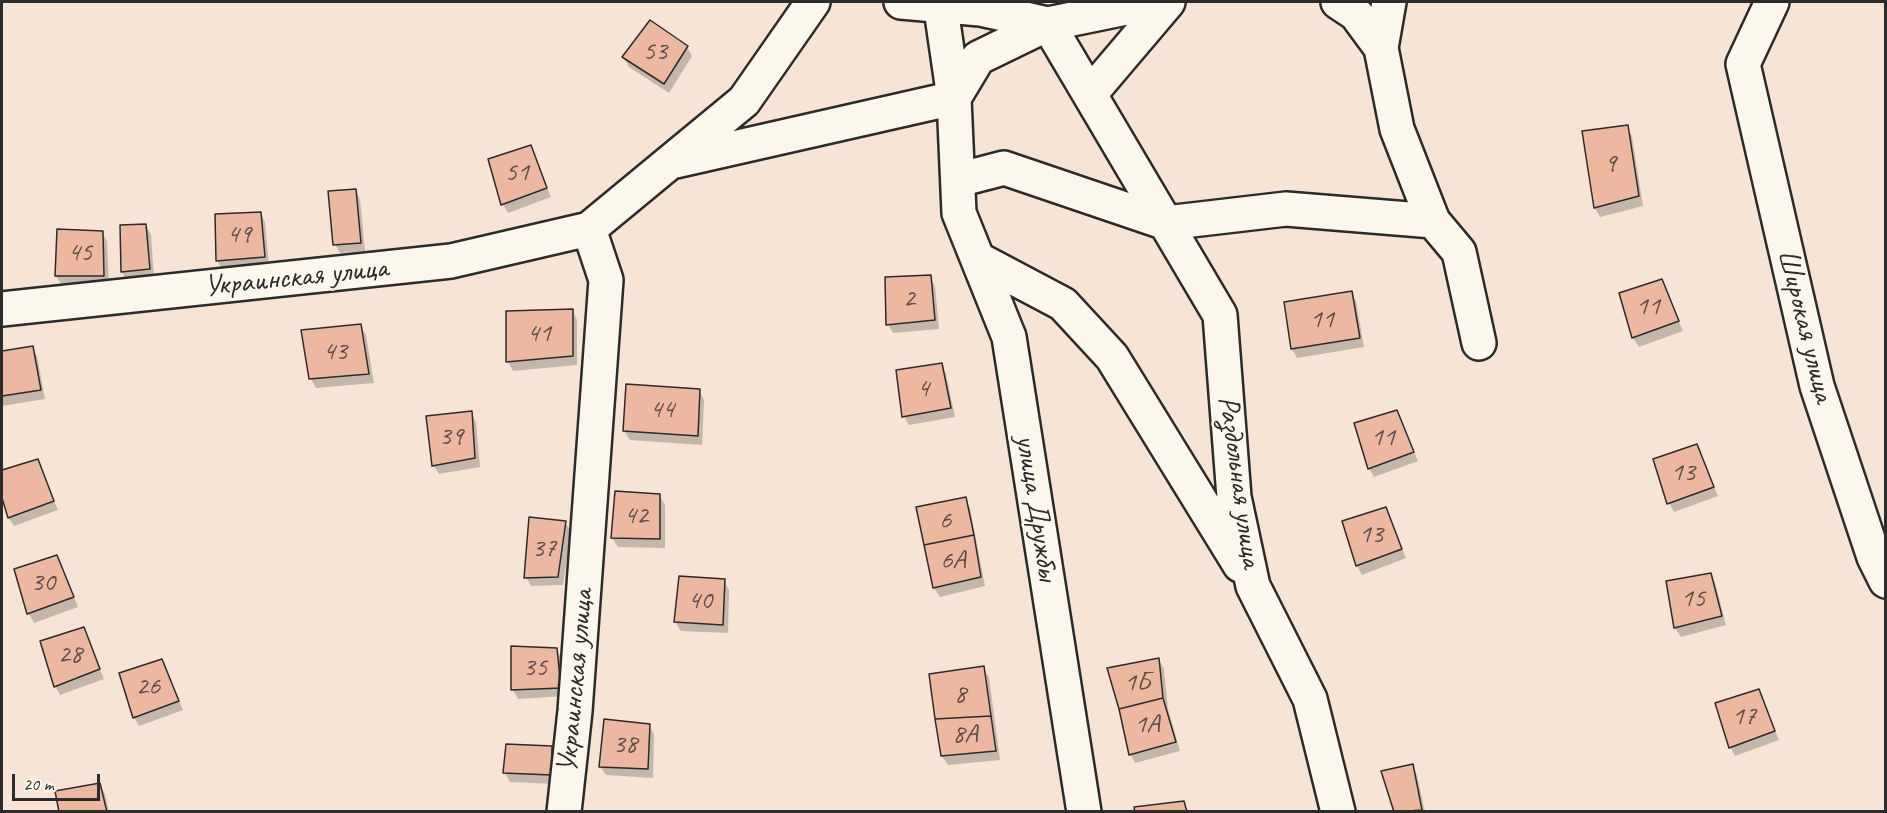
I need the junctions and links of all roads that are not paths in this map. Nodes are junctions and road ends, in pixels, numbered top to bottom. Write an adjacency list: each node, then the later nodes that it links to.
1 (813, 2): 13 (street, Украинская улица)
2 (902, 2): 8 (street)
3 (1155, 2): 9 (street)
4 (1168, 2): 11 (street)
5 (1338, 2): 10 (street)
6 (1389, 2): 10 (street)
7 (1772, 2): 21 (street, Широкая улица)
8 (940, 3): 9 (street); 12 (street)
9 (1048, 24): 11 (street); 12 (street)
10 (1382, 48): 15 (street)
11 (1090, 94): 16 (street)
12 (954, 98): 13 (street); 14 (street)
13 (669, 163): 17 (street, Украинская улица)
14 (958, 180): 16 (street); 18 (street, улица Дружбы)
15 (1433, 221): 16 (street); 20 (street)
16 (1166, 224): 22 (street, Раздольная улица)
17 (589, 229): 19 (street, Украинская улица); 23 (street, Украинская улица)
18 (978, 259): 22 (street); 24 (street, улица Дружбы)
19 (2, 309)
20 (1479, 343)
21 (1886, 581)
22 (1253, 586): 25 (street, Раздольная улица)
23 (564, 812)
24 (1084, 812)
25 (1338, 812)

